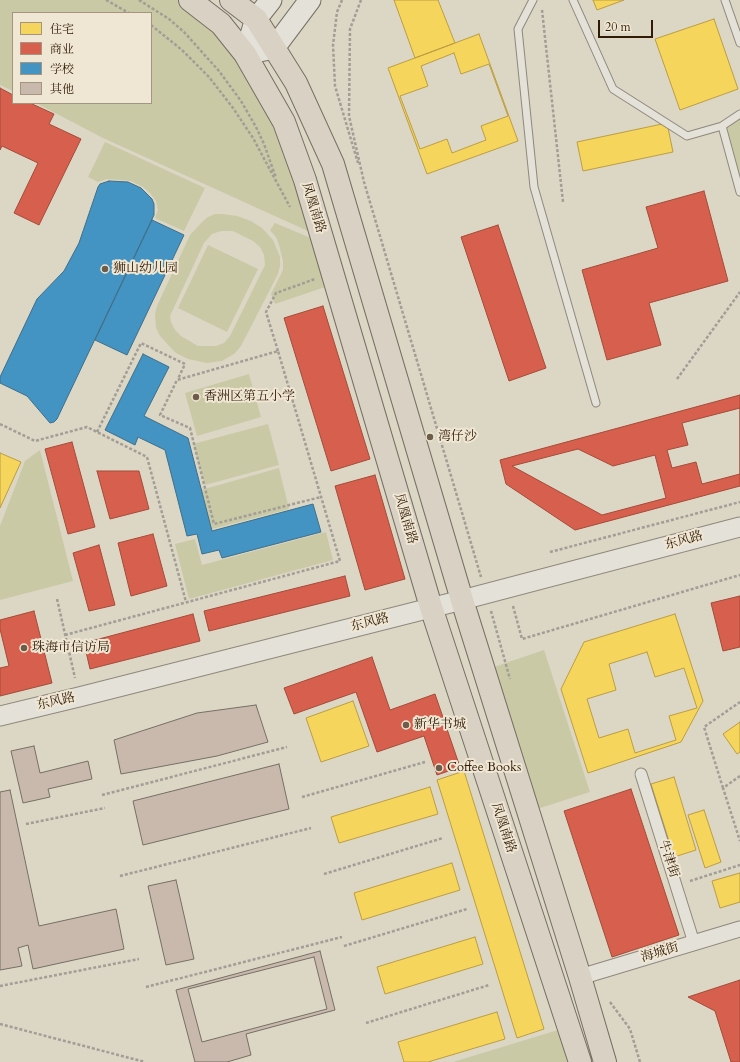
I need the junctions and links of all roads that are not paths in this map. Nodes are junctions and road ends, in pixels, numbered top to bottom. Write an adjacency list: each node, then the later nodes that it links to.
1 (190, 0): 11 (main road, 凤凰南路)
2 (231, 0): 8 (main road)
3 (272, 0): 8 (main road)
4 (310, 0): 10 (main road)
5 (534, 0): 15 (lane)
6 (573, 0): 13 (lane)
7 (725, 0): 9 (lane)
8 (256, 19): 10 (main road); 11 (main road)
9 (740, 43)
10 (274, 48): 11 (main road); 17 (main road)
11 (245, 54): 18 (main road, 凤凰南路)
12 (740, 114): 13 (lane)
13 (722, 126): 14 (lane)
14 (740, 192)
15 (596, 403)
16 (740, 527): 17 (street, 东风路)
17 (462, 600): 18 (street, 东风路); 23 (main road)
18 (431, 608): 19 (street, 东风路); 24 (main road, 凤凰南路)
19 (0, 716)
20 (641, 774): 22 (street, 牛津街)
21 (740, 929): 22 (street, 海城街)
22 (694, 943): 23 (street, 海城街)
23 (588, 975): 25 (main road)
24 (580, 1062)
25 (605, 1062)

